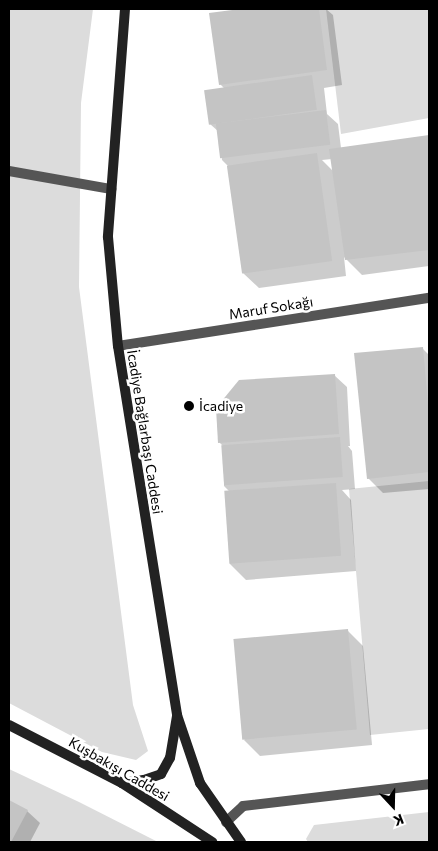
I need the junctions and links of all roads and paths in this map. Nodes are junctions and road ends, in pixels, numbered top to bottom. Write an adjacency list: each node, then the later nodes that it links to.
1 (125, 9): 3 (main road, İcadiye Bağlarbaşı Caddesi)
2 (9, 170): 3 (street)
3 (111, 189): 5 (main road, İcadiye Bağlarbaşı Caddesi)
4 (429, 298): 5 (street, Maruf Sokağı)
5 (118, 346): 6 (main road, İcadiye Bağlarbaşı Caddesi)
6 (177, 715): 8 (main road); 10 (main road, İcadiye Bağlarbaşı Caddesi)
7 (9, 725): 8 (main road, Kuşbakışı Caddesi)
8 (122, 783): 11 (main road, Kuşbakışı Caddesi)
9 (429, 784): 10 (street)
10 (226, 822): 12 (main road, İcadiye Bağlarbaşı Caddesi)
11 (212, 842)
12 (241, 842)

